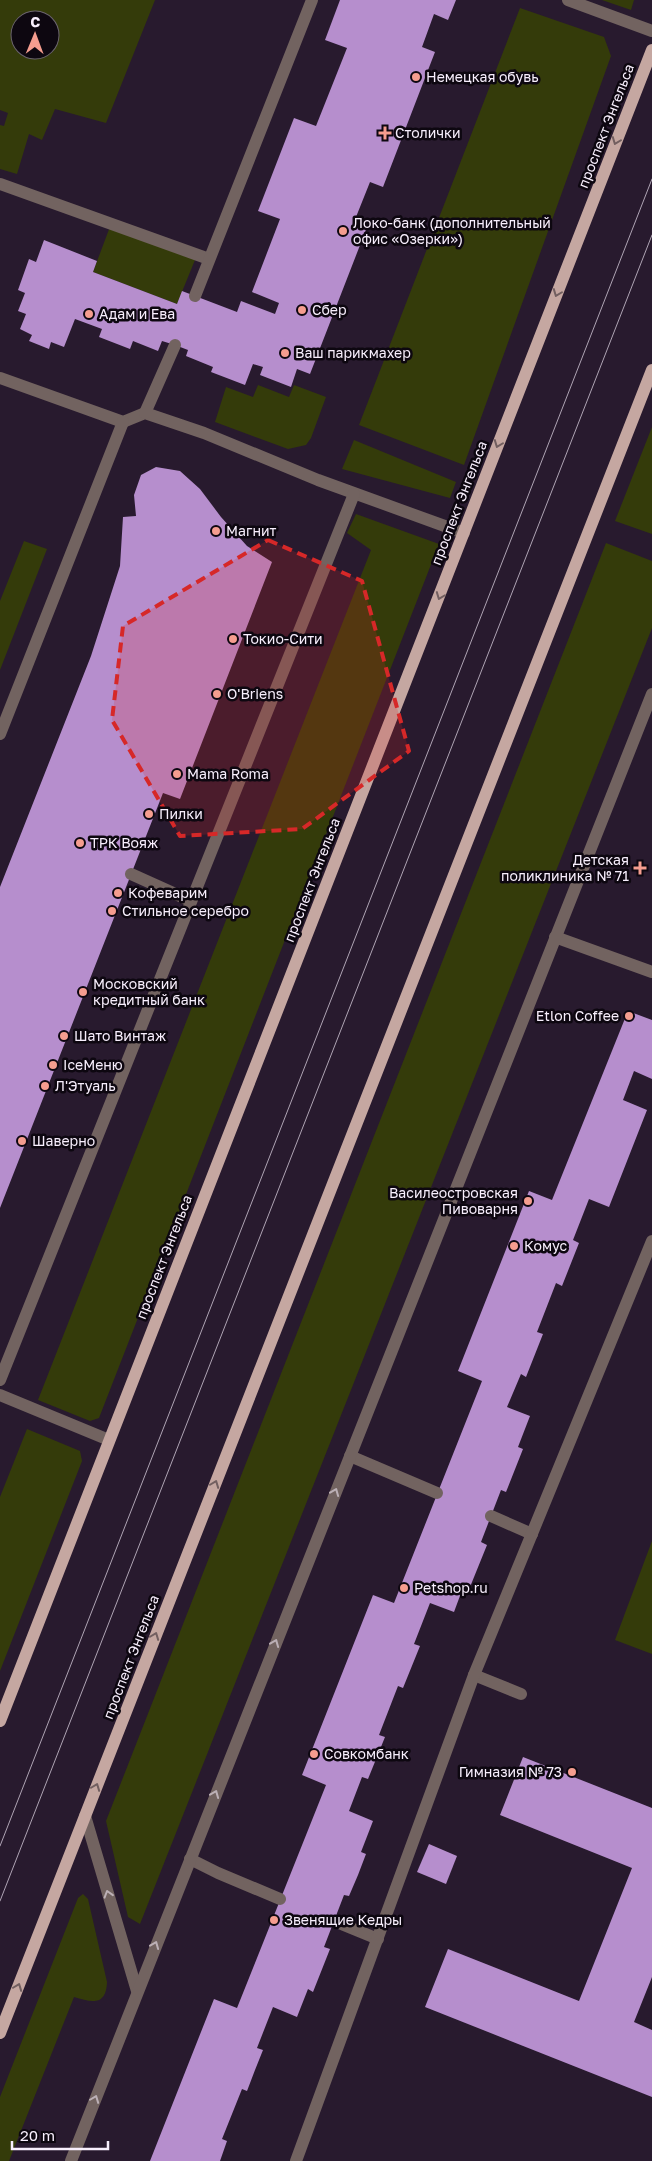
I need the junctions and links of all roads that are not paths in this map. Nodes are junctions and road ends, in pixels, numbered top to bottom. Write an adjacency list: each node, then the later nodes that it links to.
1 (312, 0): 6 (street)
2 (568, 0): 3 (street)
3 (652, 32)
4 (652, 50): 14 (main road, проспект Энгельса, one-way to 14)
5 (0, 184): 6 (street)
6 (209, 259): 7 (street)
7 (195, 296)
8 (175, 345): 11 (street)
9 (652, 370): 33 (main road, проспект Энгельса, one-way to 9)
10 (0, 378): 12 (street)
11 (145, 413): 12 (street); 13 (street)
12 (123, 422): 16 (street)
13 (354, 494): 14 (street); 18 (street)
14 (464, 533): 25 (main road, проспект Энгельса, one-way to 25)
15 (652, 694): 19 (street)
16 (0, 734)
17 (131, 874): 18 (street)
18 (191, 901): 23 (street)
19 (554, 937): 20 (street); 26 (street)
20 (652, 972)
21 (652, 1241): 22 (street)
22 (646, 1266): 29 (street)
23 (0, 1380)
24 (0, 1395): 25 (street)
25 (109, 1440): 32 (main road, проспект Энгельса)
26 (350, 1456): 27 (street); 34 (street, one-way to 26)
27 (437, 1493)
28 (491, 1516): 29 (street)
29 (532, 1534): 30 (street)
30 (474, 1675): 31 (street); 37 (street)
31 (521, 1694)
32 (0, 1721)
33 (85, 1816): 38 (street, one-way to 33); 39 (main road, проспект Энгельса, one-way to 33)
34 (190, 1859): 35 (street); 38 (street, one-way to 34)
35 (280, 1899)
36 (334, 1921): 37 (street)
37 (378, 1939): 41 (street)
38 (137, 1991): 40 (street, one-way to 38)
39 (0, 2032)
40 (71, 2161)
41 (296, 2161)

